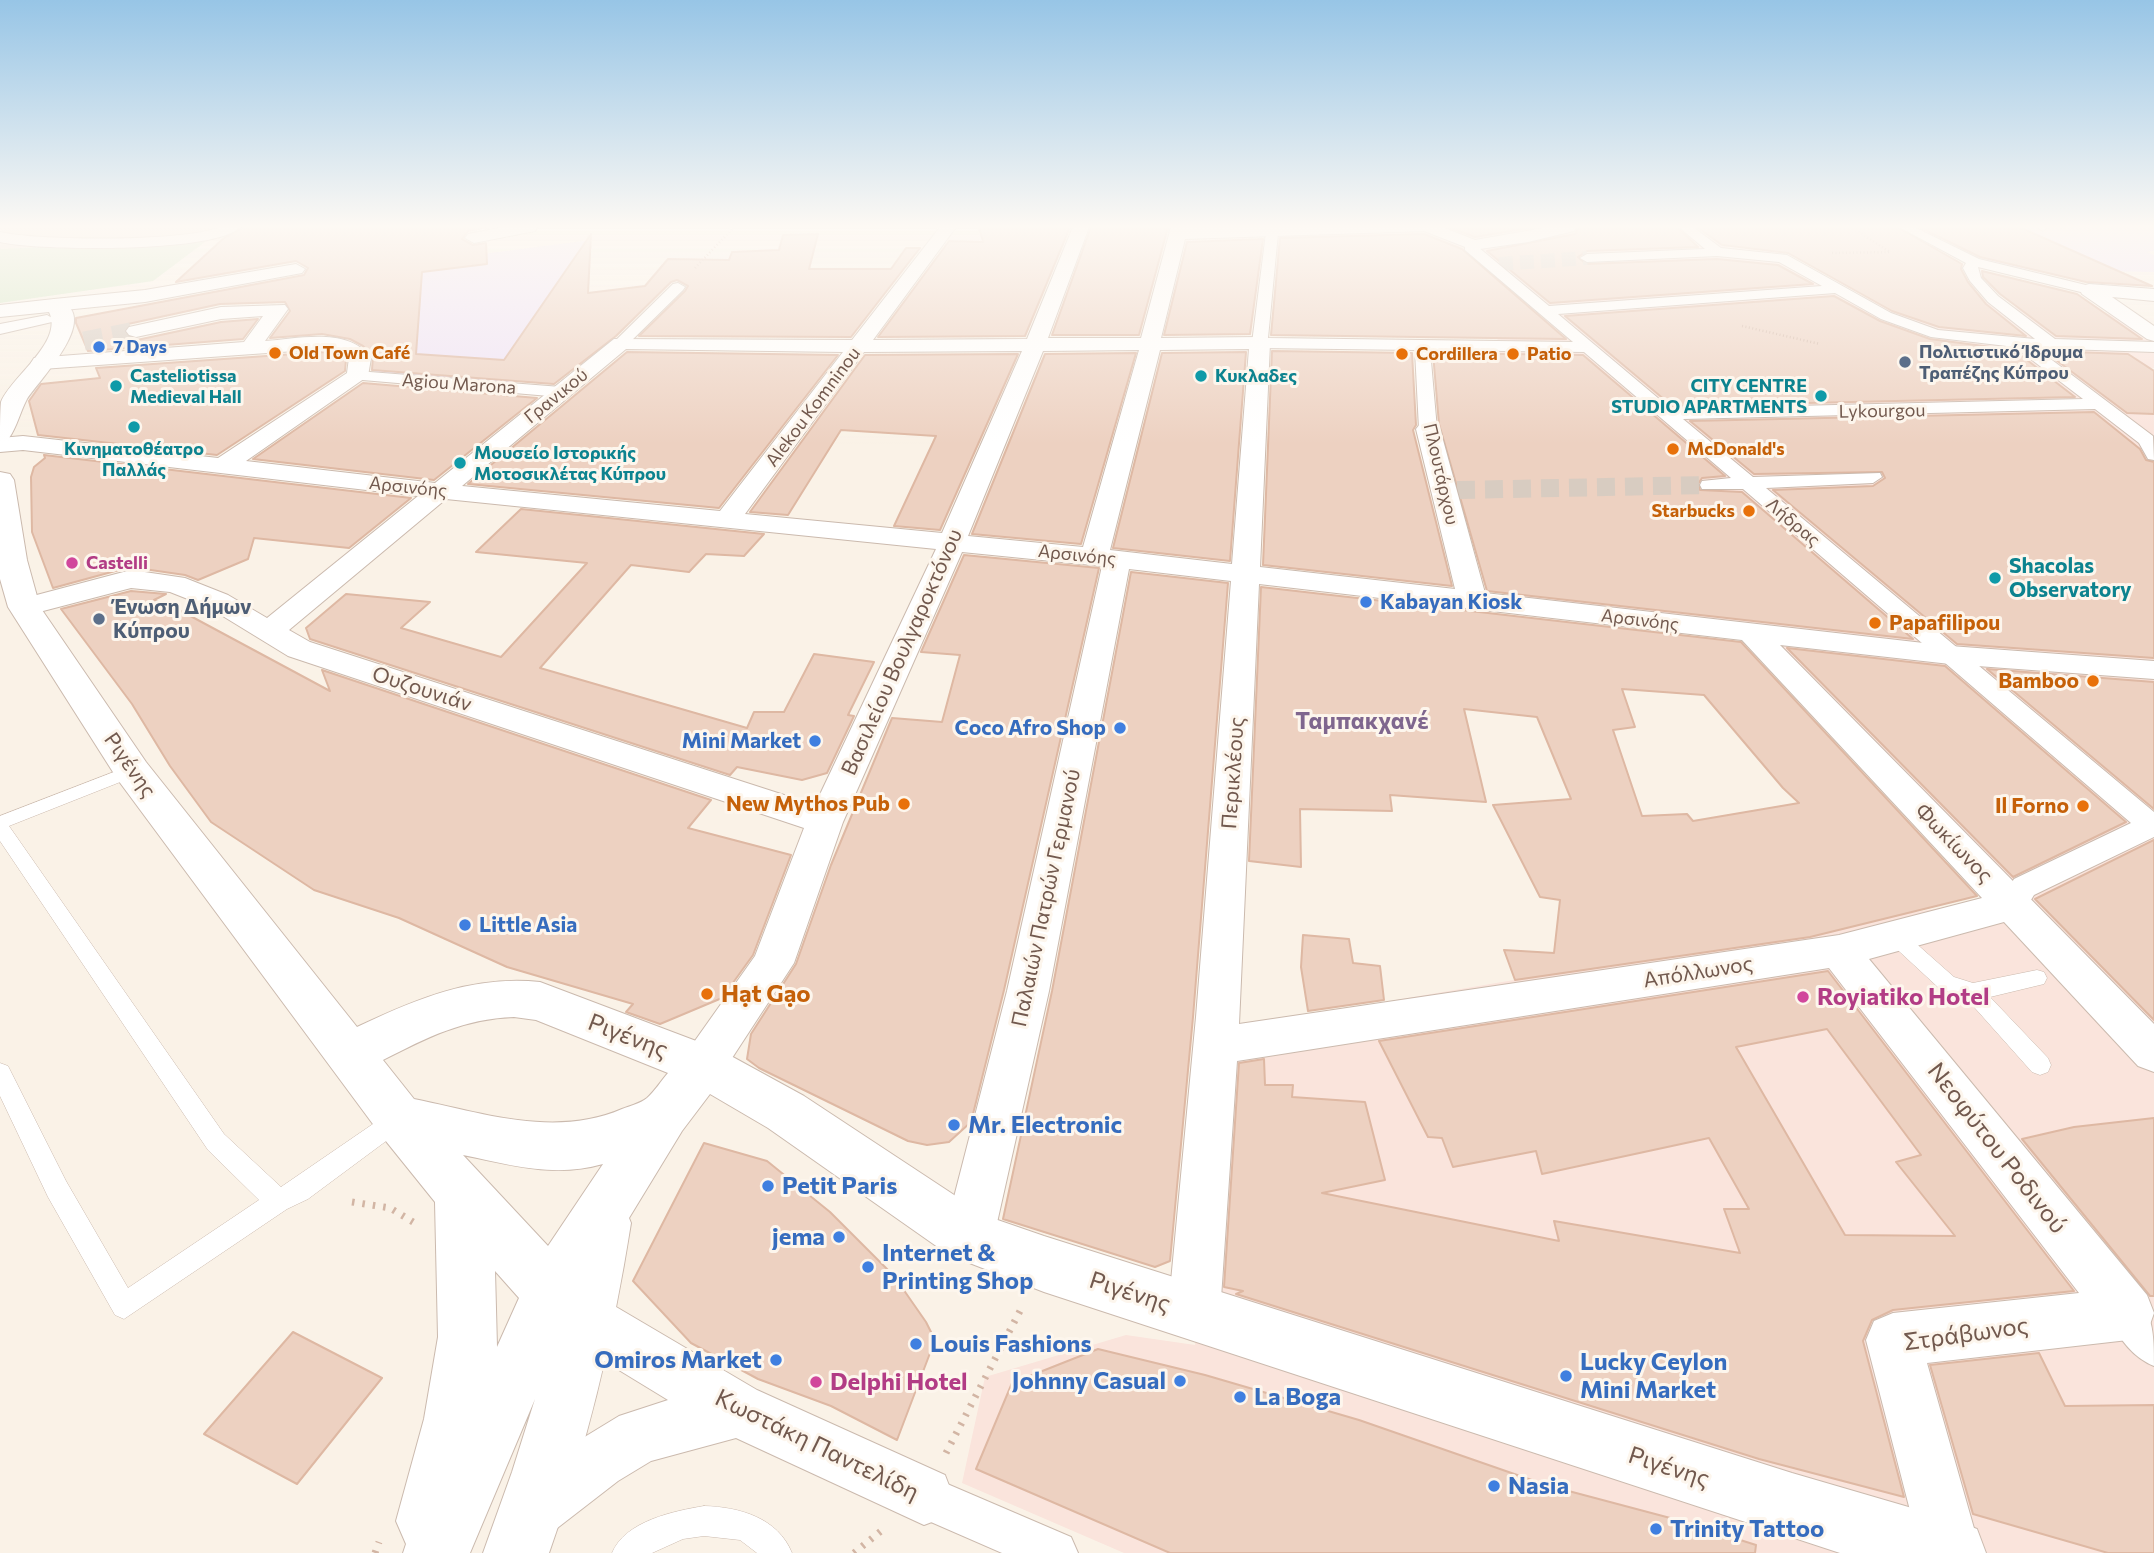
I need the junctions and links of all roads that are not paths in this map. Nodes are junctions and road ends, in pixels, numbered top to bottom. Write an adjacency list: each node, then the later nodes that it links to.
1 (124, 299): 14 (street)
2 (665, 299): 19 (street, Γρανικού)
3 (894, 299): 26 (street, Alekou Komninou)
4 (1053, 299): 23 (street, Βασιλείου Βουλγαροκτόνου)
5 (1161, 299): 24 (street, Παλαιών Πατρών Γερμανού)
6 (1263, 299): 20 (street, Περικλέους)
7 (1532, 299): 13 (street, Λήδρας)
8 (1697, 299): 13 (street)
9 (1855, 299): 21 (street)
10 (1994, 299): 22 (street)
11 (2103, 299): 17 (street)
12 (0, 311): 14 (street)
13 (1545, 311): 27 (street, Λήδρας)
14 (50, 312): 15 (street); 30 (street)
15 (0, 329)
16 (136, 331): 29 (street)
17 (2154, 335)
18 (84, 341): 30 (street)
19 (621, 343): 26 (street); 32 (street, Γρανικού)
20 (1260, 343): 24 (street); 25 (street); 48 (street, Περικλέους)
21 (2019, 343): 22 (street); 33 (street)
22 (2050, 343): 28 (street)
23 (1035, 345): 24 (street); 26 (street); 46 (street, Βασιλείου Βουλγαροκτόνου)
24 (1149, 345): 47 (street, Παλαιών Πατρών Γερμανού)
25 (1422, 345): 27 (street); 35 (street, Πλουτάρχου)
26 (860, 346): 45 (street, Alekou Komninou)
27 (1587, 347): 34 (street, Λήδρας)
28 (2154, 347)
29 (250, 348): 30 (street); 31 (street)
30 (48, 355): 36 (street)
31 (357, 376): 32 (street, Agiou Marona); 39 (street)
32 (561, 392): 43 (street, Γρανικού)
33 (2097, 404): 34 (street, Lykourgou); 38 (street)
34 (1667, 414): 41 (street, Λήδρας)
35 (1428, 429): 49 (street, Πλουτάρχου)
36 (0, 433)
37 (0, 445): 39 (street, Αρσινόης)
38 (2152, 445)
39 (222, 466): 43 (street, Αρσινόης)
40 (1873, 477): 41 (street)
41 (1749, 484): 42 (street); 53 (street, Λήδρας)
42 (1709, 485)
43 (440, 491): 45 (street, Αρσινόης); 51 (street, Γρανικού)
44 (1, 502): 50 (street, Ριγένης)
45 (727, 520): 46 (street, Αρσινόης)
46 (951, 542): 47 (street, Αρσινόης); 56 (street, Βασιλείου Βουλγαροκτόνου)
47 (1106, 558): 48 (street, Αρσινόης); 74 (street, Παλαιών Πατρών Γερμανού)
48 (1246, 577): 49 (street, Αρσινόης); 64 (street, Περικλέους)
49 (1472, 600): 52 (street, Αρσινόης)
50 (24, 607): 51 (street, Ουζουνιάν); 55 (street, Ριγένης)
51 (268, 632): 56 (street, Ουζουνιάν)
52 (1759, 634): 53 (street, Αρσινόης); 59 (street, Φωκίωνος)
53 (1950, 655): 54 (street, Αρσινόης); 58 (street, Λήδρας)
54 (2154, 670)
55 (132, 771): 57 (lane); 66 (street, Ριγένης)
56 (825, 822): 67 (street, Βασιλείου Βουλγαροκτόνου)
57 (0, 825): 73 (lane)
58 (2153, 825): 59 (street)
59 (2014, 905): 60 (street, Απόλλωνος); 65 (street, Φωκίωνος)
60 (1895, 936): 61 (street, Απόλλωνος); 63 (lane)
61 (1839, 951): 64 (street, Απόλλωνος); 77 (street, Νεοφύτου Ροδινού)
62 (2037, 978): 63 (lane)
63 (1973, 992): 68 (lane)
64 (1216, 1045): 76 (street, Περικλέους)
65 (2154, 1053)
66 (350, 1054): 67 (street, Ριγένης); 71 (street, Ριγένης)
67 (703, 1065): 70 (street); 74 (street, Ριγένης)
68 (2040, 1065)
69 (0, 1073): 73 (lane)
70 (664, 1115): 71 (street); 75 (street)
71 (399, 1119): 72 (street, Ριγένης); 73 (lane)
72 (462, 1196): 75 (street, Ριγένης); 81 (street)
73 (278, 1201)
74 (969, 1236): 76 (street, Ριγένης)
75 (569, 1306): 78 (street, Kωστάκη Παντελίδη); 80 (street); 82 (street)
76 (1194, 1313): 86 (street, Ριγένης)
77 (2141, 1330): 86 (street, Στράβωνος)
78 (737, 1410): 79 (street, Kωστάκη Παντελίδη); 80 (street)
79 (923, 1496): 85 (street, Kωστάκη Παντελίδη)
80 (525, 1531)
81 (420, 1553)
82 (436, 1553)
83 (627, 1553): 84 (lane)
84 (777, 1553)
85 (1055, 1553)
86 (1952, 1553)

